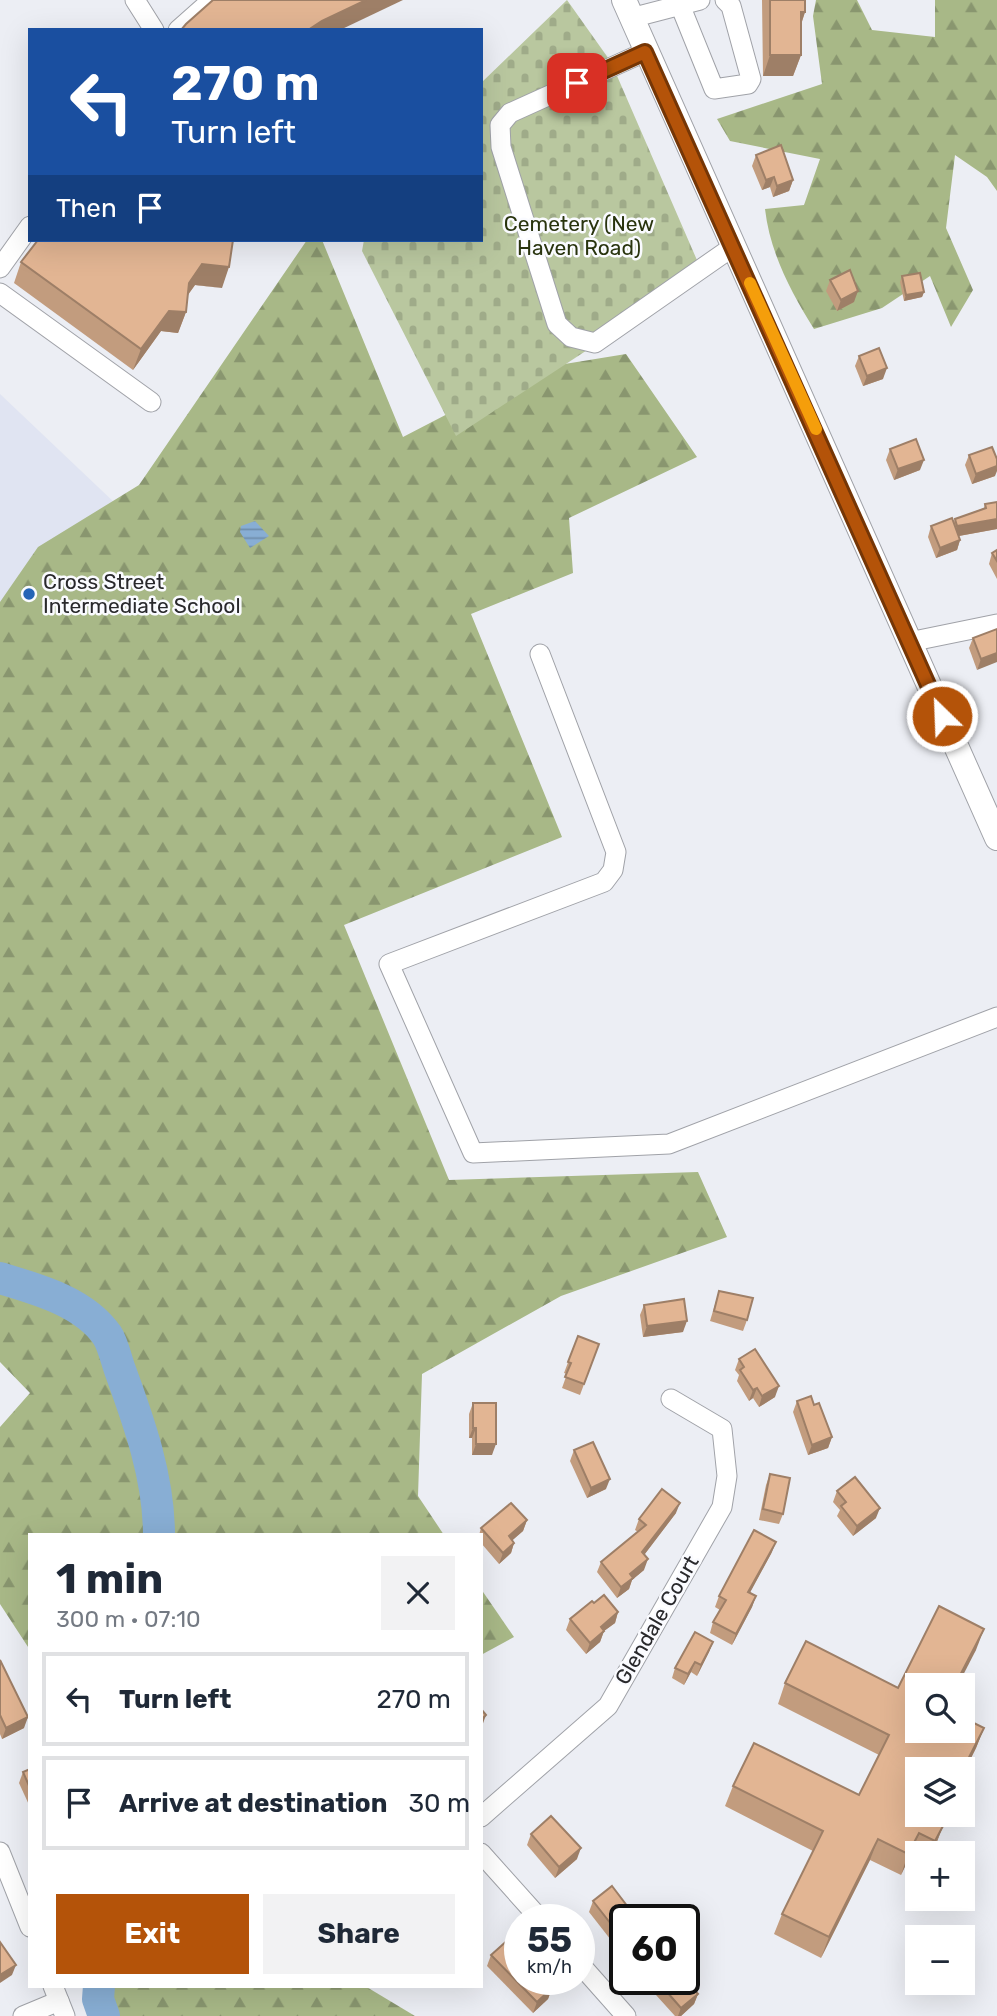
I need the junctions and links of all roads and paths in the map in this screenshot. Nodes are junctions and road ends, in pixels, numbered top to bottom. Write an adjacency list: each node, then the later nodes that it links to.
1 (135, 0): 6 (street)
2 (725, 0): 3 (street)
3 (686, 2): 5 (street)
4 (202, 3): 7 (street)
5 (627, 9): 8 (main road)
6 (153, 28)
7 (180, 28)
8 (645, 52): 10 (main road); 10 (street)
9 (28, 229): 11 (street)
10 (734, 246): 15 (main road)
11 (0, 268)
12 (0, 293): 13 (street)
13 (151, 402)
14 (997, 624): 15 (street)
15 (909, 642): 17 (main road)
16 (540, 654): 18 (street)
17 (997, 838)
18 (997, 1017)
19 (671, 1399): 20 (street, Glendale Court)
20 (483, 1815)
21 (0, 1852): 24 (street)
22 (483, 1855): 23 (street)
23 (527, 1904)
24 (28, 1922)
25 (595, 1981): 28 (street)
26 (59, 2001): 27 (street)
27 (23, 2016)
28 (626, 2016)

